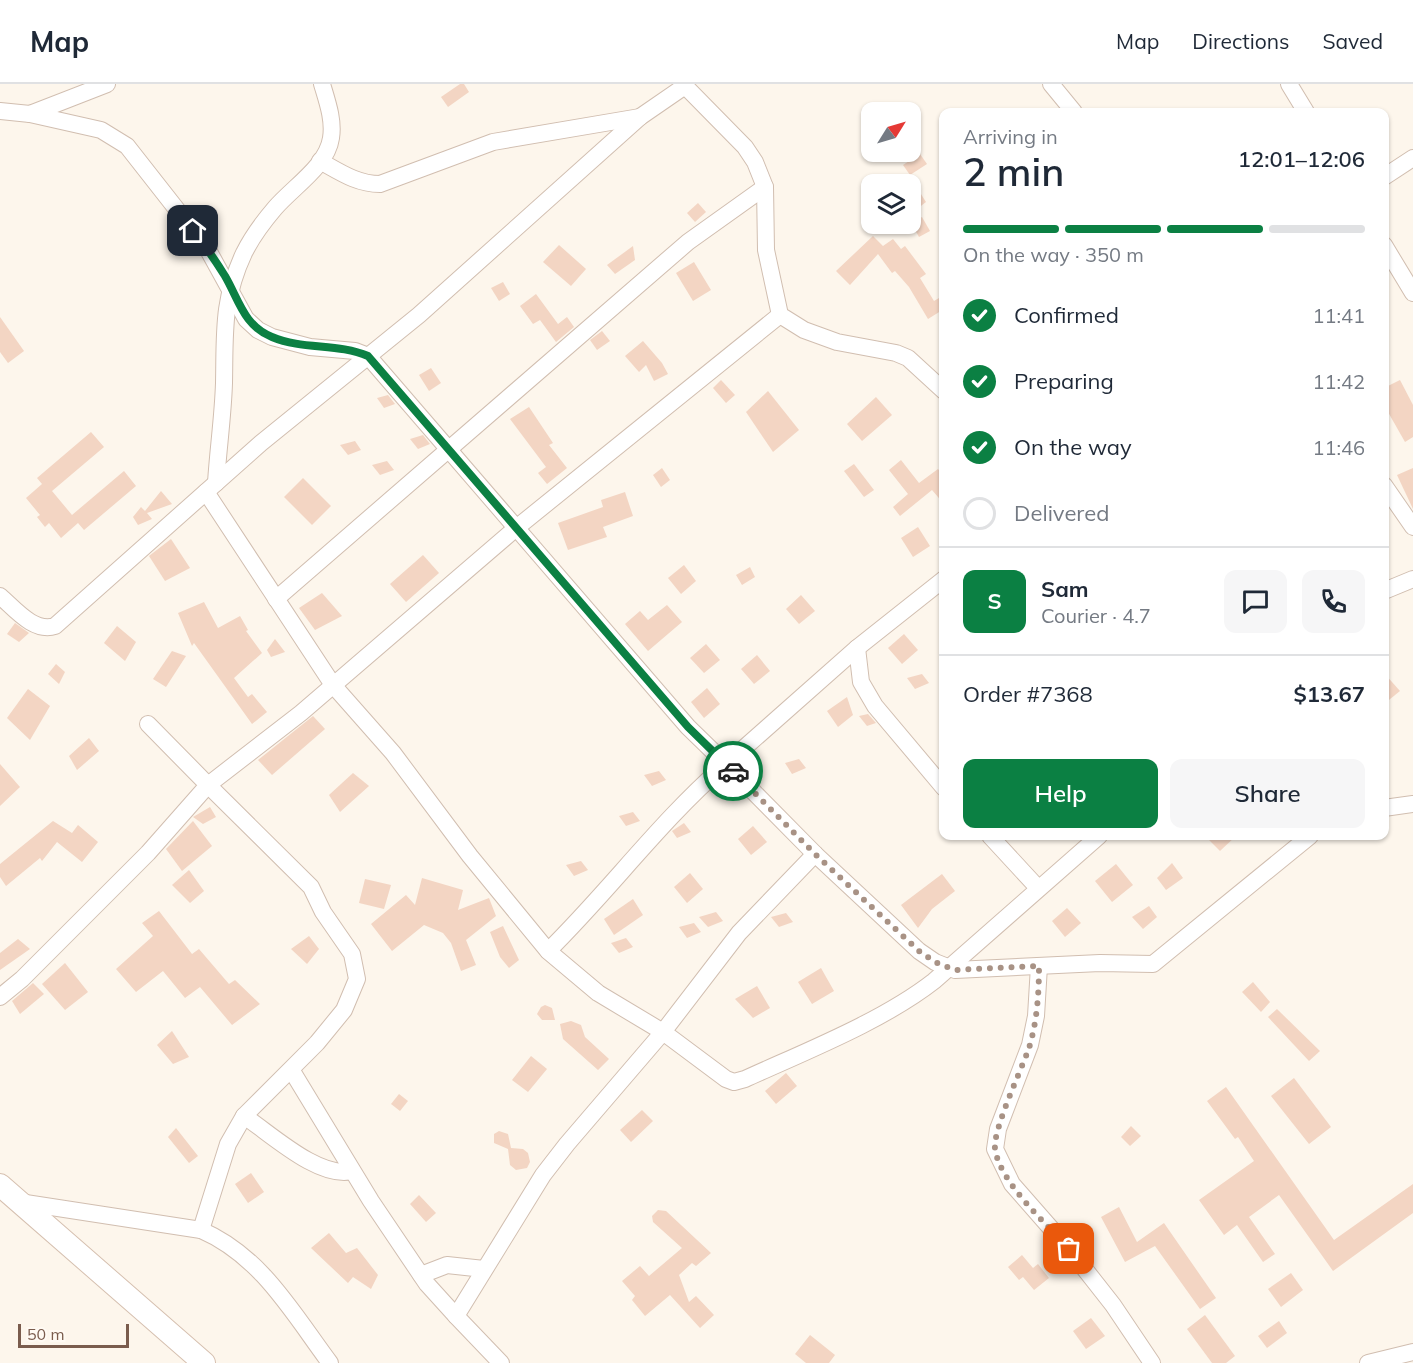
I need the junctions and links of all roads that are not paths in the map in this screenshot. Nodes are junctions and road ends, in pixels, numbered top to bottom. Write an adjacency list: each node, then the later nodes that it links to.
1 (107, 84): 9 (street)
2 (322, 84): 12 (street)
3 (1052, 84): 6 (street)
4 (1289, 84): 7 (street)
5 (684, 85): 10 (street); 14 (street)
6 (1071, 108)
7 (1304, 108)
8 (0, 111): 9 (street)
9 (30, 114): 16 (street)
10 (640, 117): 12 (street); 19 (street)
11 (1413, 158): 13 (street)
12 (320, 161): 16 (street)
13 (1389, 174)
14 (765, 187): 18 (street); 21 (street)
15 (1389, 253): 17 (street)
16 (230, 288): 19 (street); 22 (street)
17 (1413, 293)
18 (780, 315): 20 (street); 25 (street)
19 (368, 356): 21 (street); 22 (street)
20 (939, 386)
21 (448, 450): 25 (street); 30 (street)
22 (211, 488): 29 (street); 30 (street)
23 (1389, 492): 24 (street)
24 (1413, 527)
25 (515, 529): 32 (street); 34 (street)
26 (1413, 579): 28 (street)
27 (939, 583): 31 (street)
28 (1389, 589)
29 (0, 596)
30 (276, 599): 32 (street)
31 (857, 648): 34 (street); 35 (street)
32 (333, 685): 36 (street); 44 (street)
33 (148, 724): 36 (street)
34 (726, 764): 42 (street); 44 (street)
35 (939, 782)
36 (208, 785): 47 (street); 49 (street)
37 (1413, 804): 38 (street)
38 (1389, 807)
39 (994, 840): 43 (street)
40 (1095, 840): 43 (street)
41 (1305, 840): 45 (street)
42 (815, 854): 46 (street); 48 (street)
43 (1038, 888): 46 (street)
44 (548, 951): 48 (street)
45 (1039, 966): 46 (street); 62 (street)
46 (948, 967): 48 (street)
47 (0, 997)
48 (663, 1032): 55 (street)
49 (292, 1071): 50 (street); 51 (street)
50 (244, 1116): 51 (street); 54 (street)
51 (352, 1171): 56 (street)
52 (0, 1185): 53 (main road)
53 (19, 1202): 54 (street); 60 (main road)
54 (201, 1230): 61 (street)
55 (484, 1269): 56 (street); 57 (street)
56 (421, 1275): 57 (street)
57 (456, 1316): 59 (street)
58 (1413, 1352): 63 (street)
59 (493, 1361)
60 (204, 1363)
61 (330, 1363)
62 (1152, 1363)
63 (1368, 1363)

